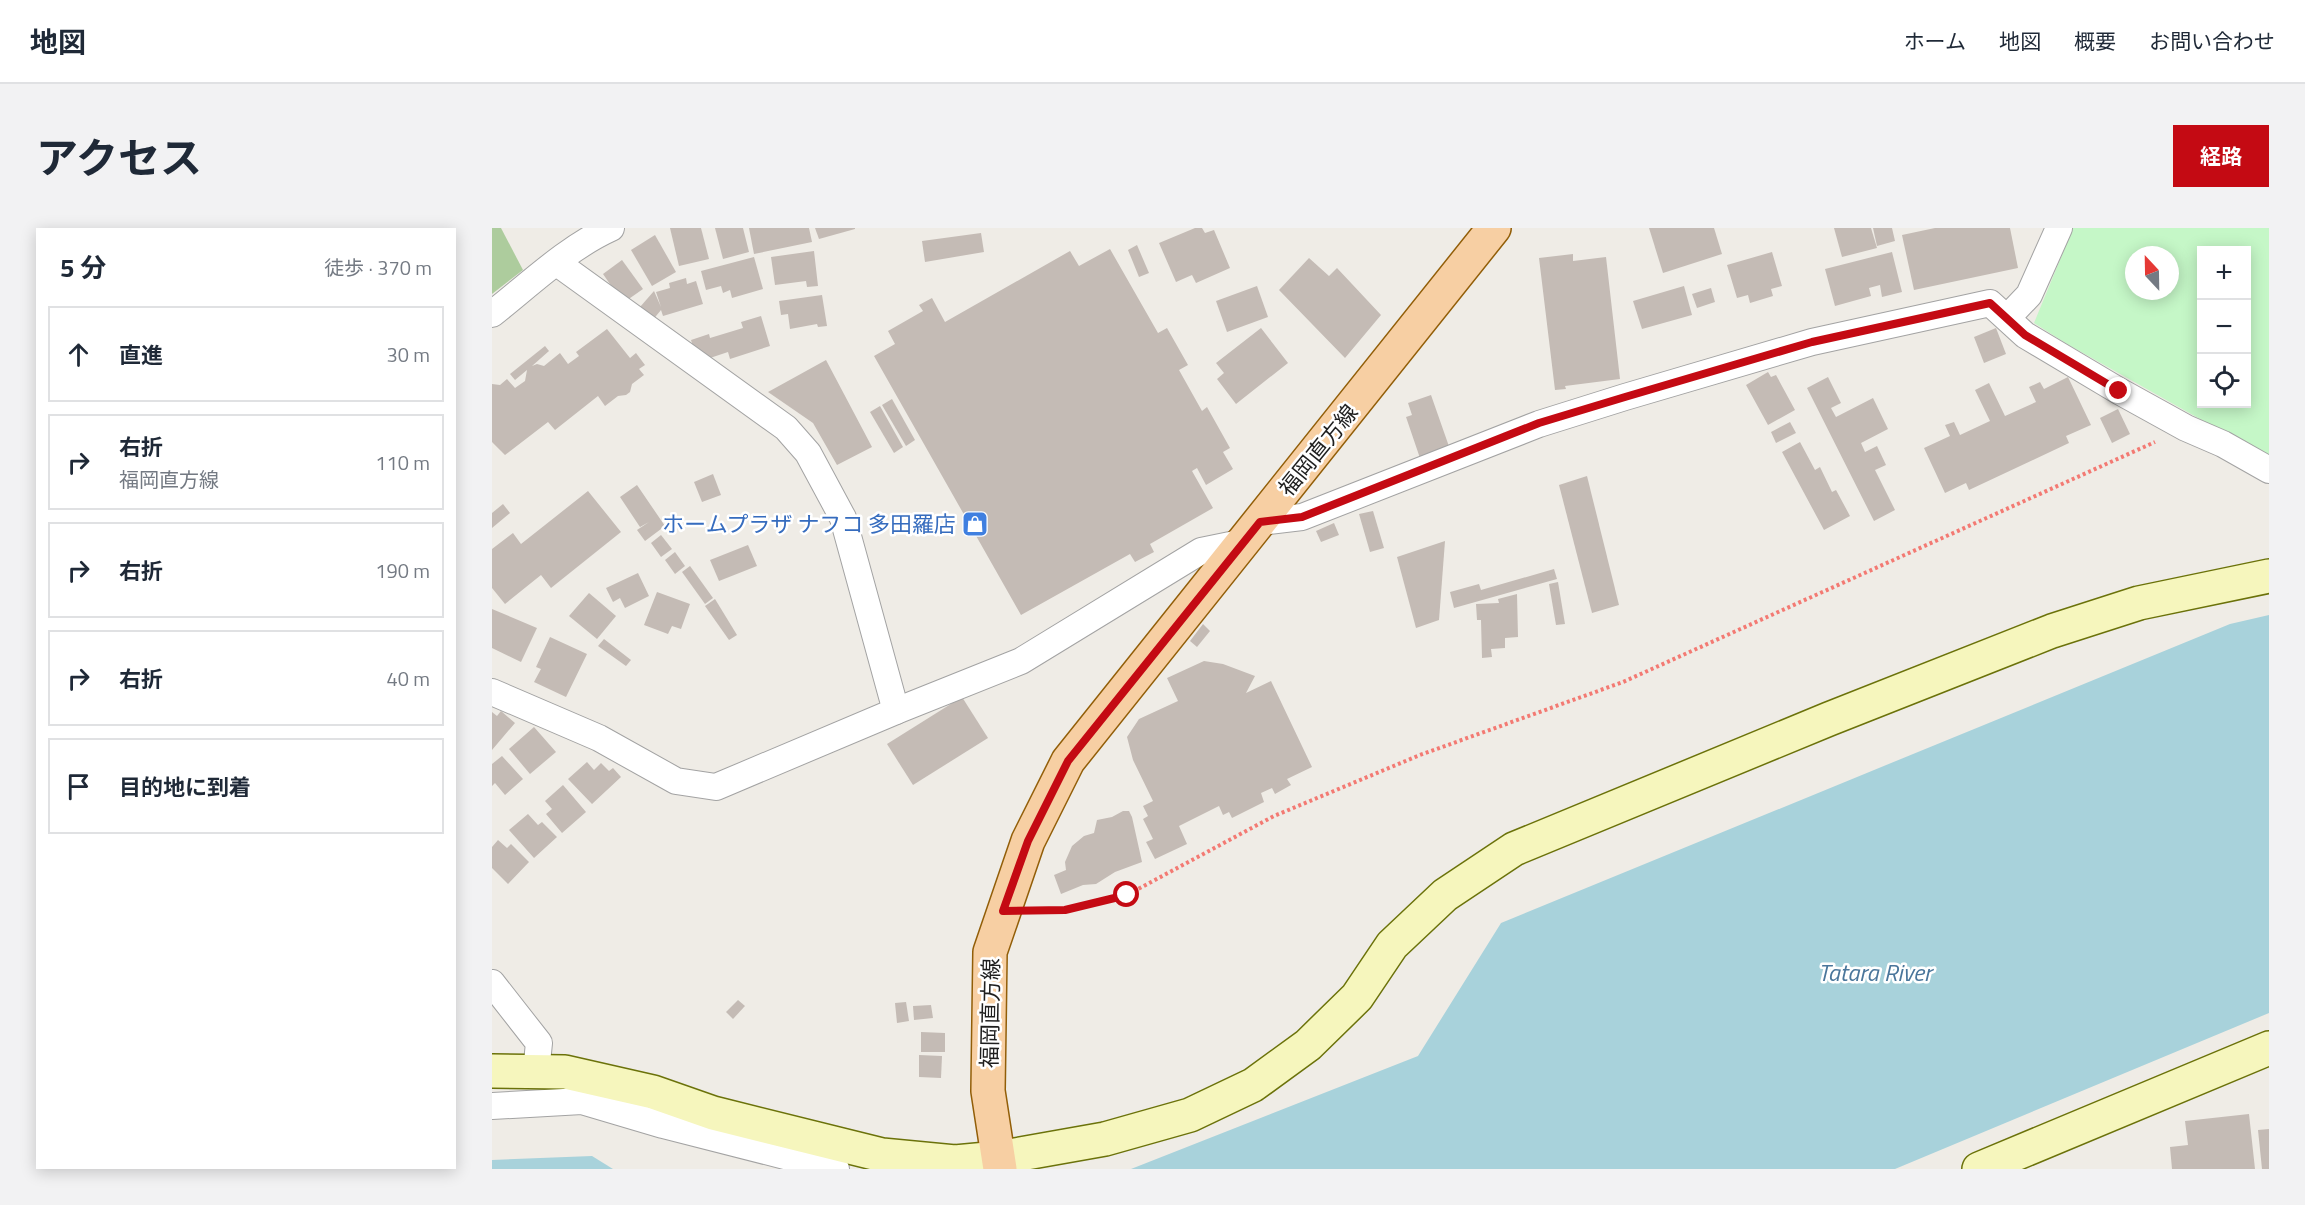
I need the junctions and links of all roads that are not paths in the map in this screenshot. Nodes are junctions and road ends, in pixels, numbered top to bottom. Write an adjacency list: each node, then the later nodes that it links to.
1 (611, 228): 4 (street)
2 (1494, 228): 8 (main road, 福岡直方線)
3 (2059, 228): 6 (street)
4 (557, 263): 5 (street); 11 (street)
5 (492, 314)
6 (2008, 317): 7 (street); 8 (street)
7 (2269, 470)
8 (1252, 532): 11 (street); 17 (main road, 福岡直方線)
9 (2269, 576): 17 (street)
10 (492, 692): 11 (street)
11 (896, 711)
12 (492, 983): 15 (street)
13 (2269, 1048): 19 (street)
14 (492, 1071): 15 (street)
15 (536, 1072): 17 (street)
16 (492, 1106): 18 (street)
17 (999, 1163)
18 (836, 1169)
19 (1979, 1169)

